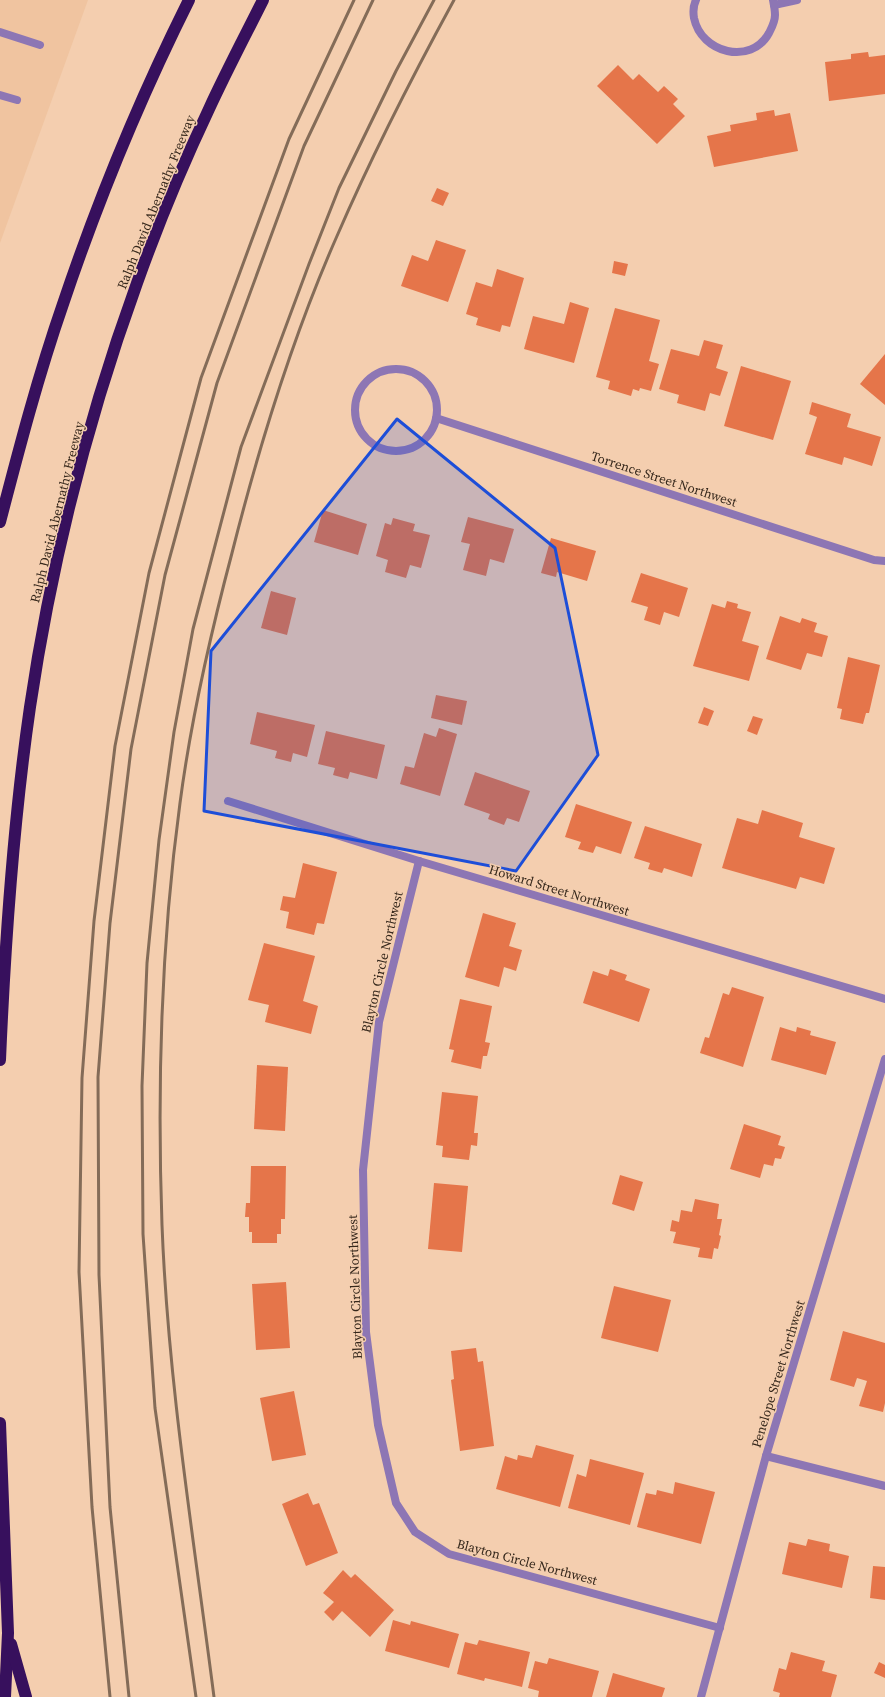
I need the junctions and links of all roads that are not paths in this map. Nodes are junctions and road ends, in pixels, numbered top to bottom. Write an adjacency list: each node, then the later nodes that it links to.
1 (189, 0): 11 (highway)
2 (263, 0): 17 (highway, Ralph David Abernathy Freeway)
3 (696, 0): 5 (street)
4 (797, 0): 5 (street)
5 (774, 3)
6 (0, 32): 7 (street)
7 (40, 45)
8 (0, 95): 9 (street)
9 (17, 100)
10 (436, 418): 10 (street); 12 (street, Torrence Street Northwest)
11 (0, 522)
12 (885, 561)
13 (228, 801): 14 (street, Howard Street Northwest)
14 (419, 861): 15 (street, Howard Street Northwest); 21 (street, Blayton Circle Northwest)
15 (885, 999)
16 (885, 1059): 19 (street, Penelope Street Northwest)
17 (0, 1060)
18 (0, 1423): 22 (highway)
19 (766, 1456): 20 (street); 21 (street, Penelope Street Northwest)
20 (885, 1486)
21 (720, 1628): 25 (street, Penelope Street Northwest)
22 (8, 1633): 23 (highway); 24 (highway)
23 (5, 1697)
24 (26, 1697)
25 (701, 1697)

